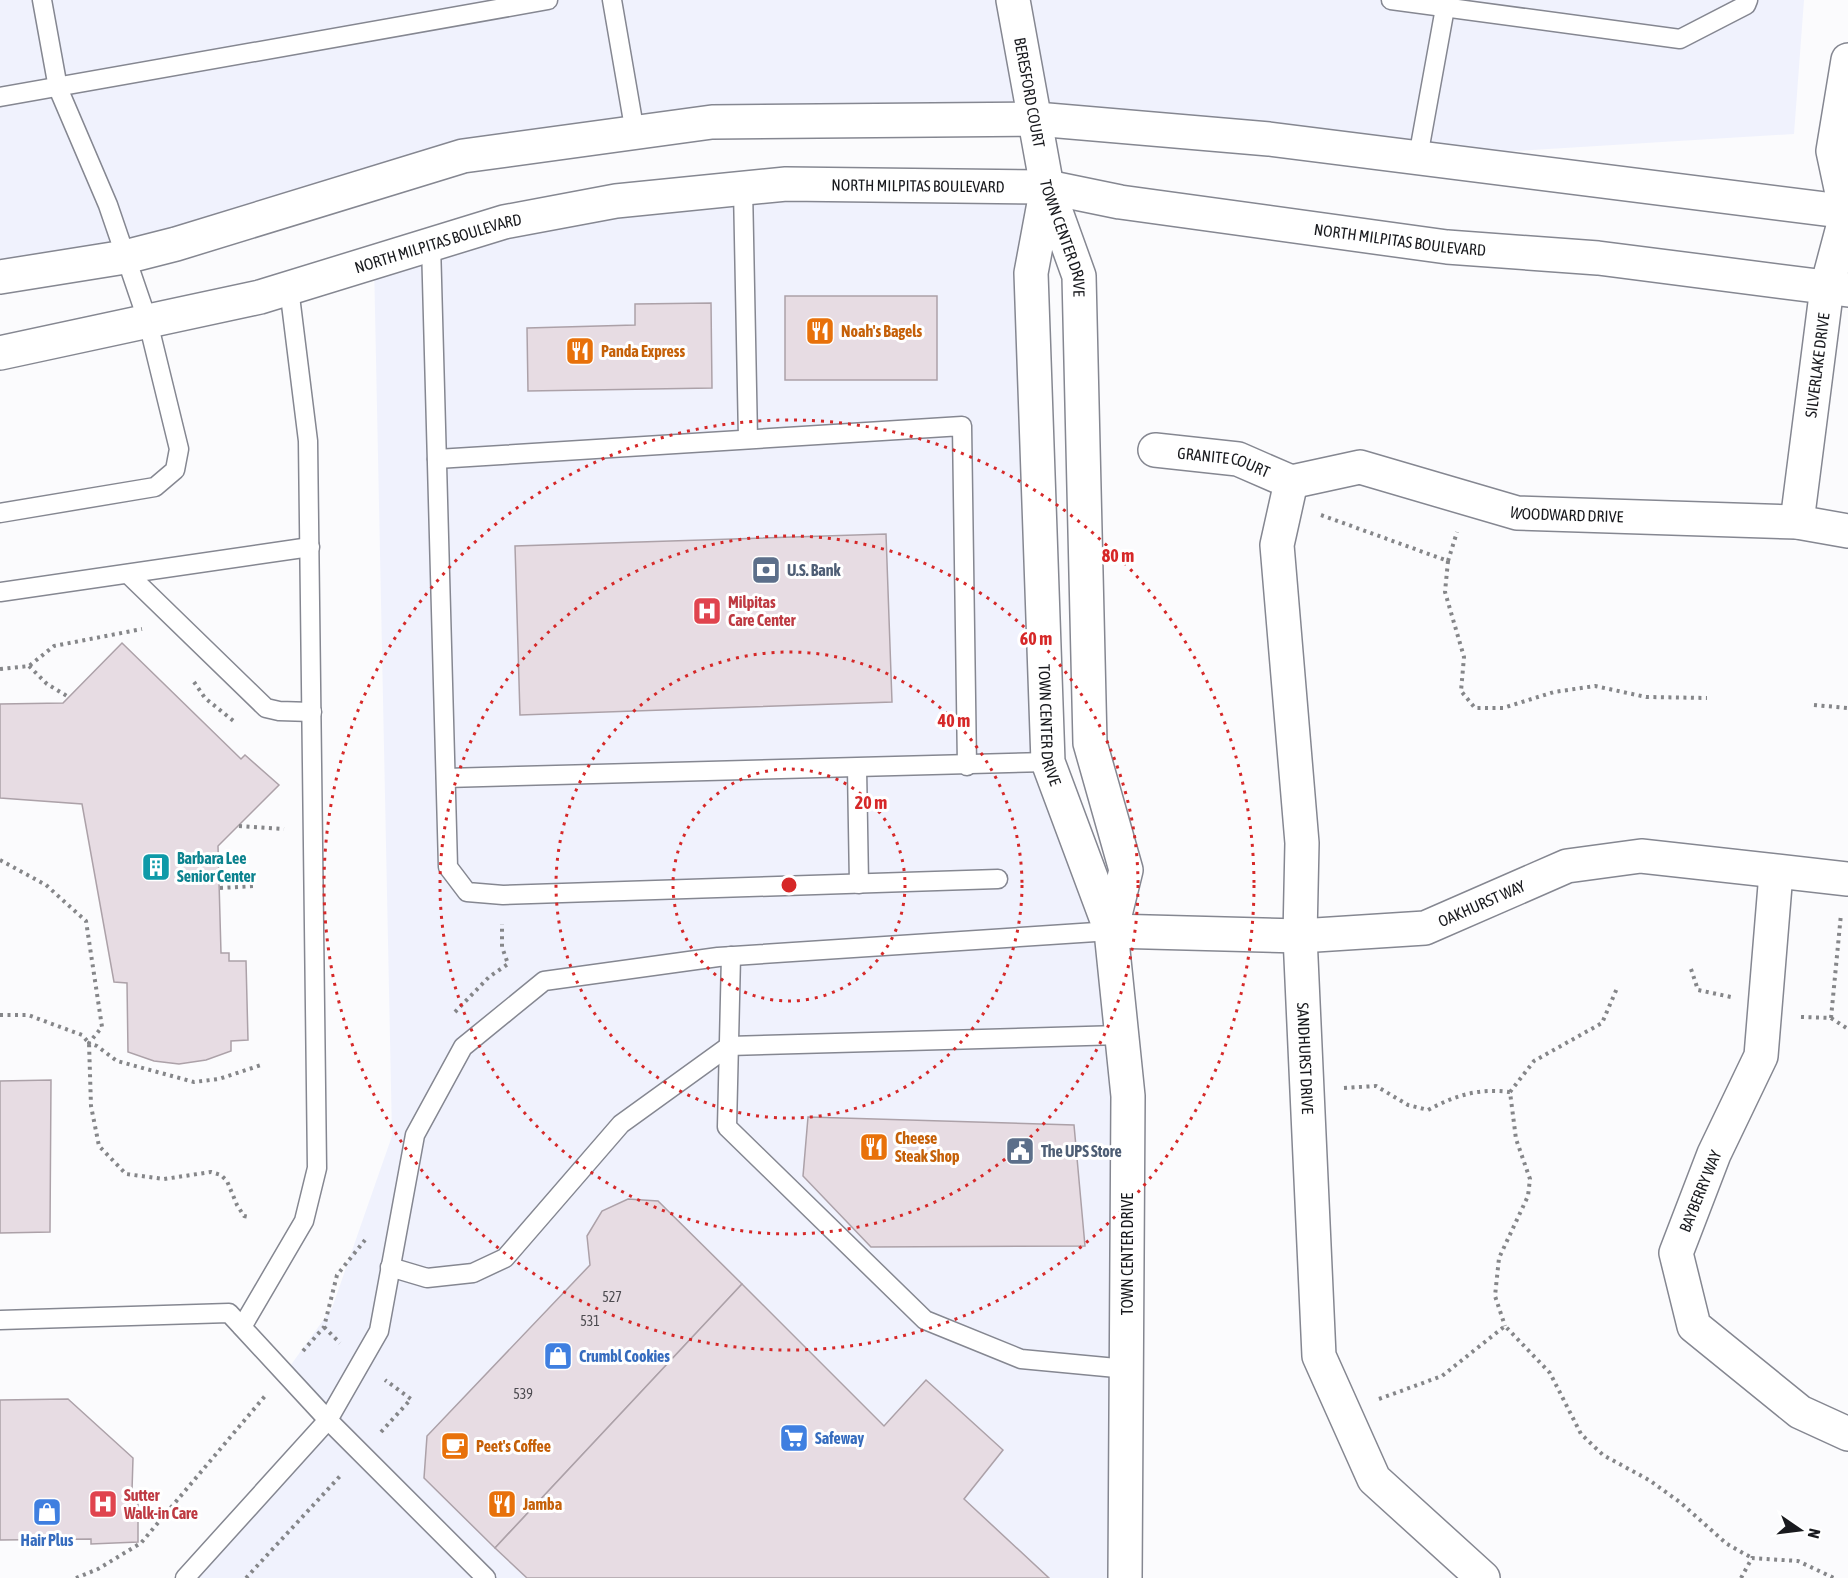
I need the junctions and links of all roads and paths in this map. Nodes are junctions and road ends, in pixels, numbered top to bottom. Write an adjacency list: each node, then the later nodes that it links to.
1 (42, 0): 9 (lane)
2 (548, 0): 9 (lane)
3 (612, 0): 12 (lane)
4 (1013, 0): 11 (street, BERESFORD COURT)
5 (1391, 0): 7 (lane)
6 (1748, 0): 7 (lane)
7 (1445, 4): 13 (lane)
8 (1848, 60): 16 (street, SILVERLAKE DRIVE)
9 (58, 88): 10 (lane); 18 (lane)
10 (0, 98)
11 (1036, 120): 12 (street); 13 (street); 14 (street, BERESFORD COURT)
12 (635, 133): 18 (street)
13 (1418, 157): 16 (street)
14 (1047, 187): 15 (street, NORTH MILPITAS BOULEVARD); 21 (street, NORTH MILPITAS BOULEVARD); 46 (street, TOWN CENTER DRIVE); 60 (street, TOWN CENTER DRIVE)
15 (742, 188): 17 (street, NORTH MILPITAS BOULEVARD); 24 (lane)
16 (1847, 210): 21 (street, SILVERLAKE DRIVE)
17 (431, 244): 20 (street, NORTH MILPITAS BOULEVARD); 26 (lane)
18 (125, 257): 19 (street); 22 (lane)
19 (0, 277)
20 (289, 288): 22 (street, NORTH MILPITAS BOULEVARD); 32 (lane)
21 (1837, 289): 30 (street, SILVERLAKE DRIVE)
22 (148, 322): 23 (street, NORTH MILPITAS BOULEVARD); 29 (lane)
23 (0, 353)
24 (748, 440): 26 (lane); 47 (lane)
25 (1155, 450): 27 (street, GRANITE COURT)
26 (437, 459): 49 (lane)
27 (1289, 492): 28 (street, WOODWARD DRIVE); 33 (path); 61 (street, SANDHURST DRIVE)
28 (1468, 499): 30 (street, WOODWARD DRIVE); 33 (path)
29 (0, 513)
30 (1797, 522): 31 (street, WOODWARD DRIVE)
31 (1848, 531)
32 (310, 547): 34 (lane); 44 (lane)
33 (1448, 561): 41 (path)
34 (128, 574): 35 (lane); 44 (lane)
35 (0, 592)
36 (149, 632): 37 (path)
37 (29, 666): 38 (path); 40 (path)
38 (0, 669)
39 (188, 673): 45 (path)
40 (67, 696)
41 (1707, 698)
42 (1814, 705): 43 (path)
43 (1848, 708)
44 (312, 712): 81 (lane)
45 (238, 725)
46 (1048, 762): 47 (lane); 60 (street, TOWN CENTER DRIVE)
47 (967, 766): 48 (lane)
48 (858, 768): 49 (lane); 56 (lane)
49 (446, 778): 59 (lane)
50 (239, 826): 51 (path)
51 (285, 829)
52 (0, 860): 71 (path)
53 (1776, 873): 55 (street, OAKHURST WAY); 61 (street, OAKHURST WAY); 65 (street, BAYBERRY WAY)
54 (998, 879): 56 (lane)
55 (1846, 879): 68 (path)
56 (859, 884): 59 (lane)
57 (255, 886): 58 (path)
58 (220, 888)
59 (502, 895): 67 (path)
60 (1111, 931): 61 (street, OAKHURST WAY); 62 (lane); 70 (street, TOWN CENTER DRIVE)
61 (1300, 936): 74 (street, SANDHURST DRIVE)
62 (731, 956): 72 (lane); 78 (lane)
63 (1690, 969): 65 (path)
64 (1618, 986): 75 (path)
65 (1765, 1009): 68 (path); 86 (street, BAYBERRY WAY)
66 (0, 1015): 71 (path)
67 (452, 1016)
68 (1831, 1018): 69 (path)
69 (1848, 1029)
70 (1121, 1035): 72 (lane); 82 (street, TOWN CENTER DRIVE)
71 (89, 1043): 73 (path); 76 (path)
72 (729, 1046): 78 (lane); 82 (lane)
73 (261, 1065)
74 (1308, 1091): 75 (path); 84 (street, SANDHURST DRIVE)
75 (1510, 1092): 80 (path)
76 (249, 1217)
77 (370, 1234): 83 (path)
78 (390, 1267): 85 (lane)
79 (0, 1320): 81 (lane)
80 (1505, 1326): 84 (path); 87 (path)
81 (242, 1327): 83 (lane)
82 (1127, 1369): 91 (street, TOWN CENTER DRIVE)
83 (285, 1373): 85 (lane); 88 (path)
84 (1344, 1408): 92 (street, SANDHURST DRIVE)
85 (328, 1420): 89 (lane); 90 (lane)
86 (1848, 1434)
87 (1752, 1558): 93 (path); 94 (path)
88 (76, 1578)
89 (185, 1578)
90 (486, 1578)
91 (1125, 1578)
92 (1483, 1578)
93 (1741, 1578)
94 (1834, 1578)

